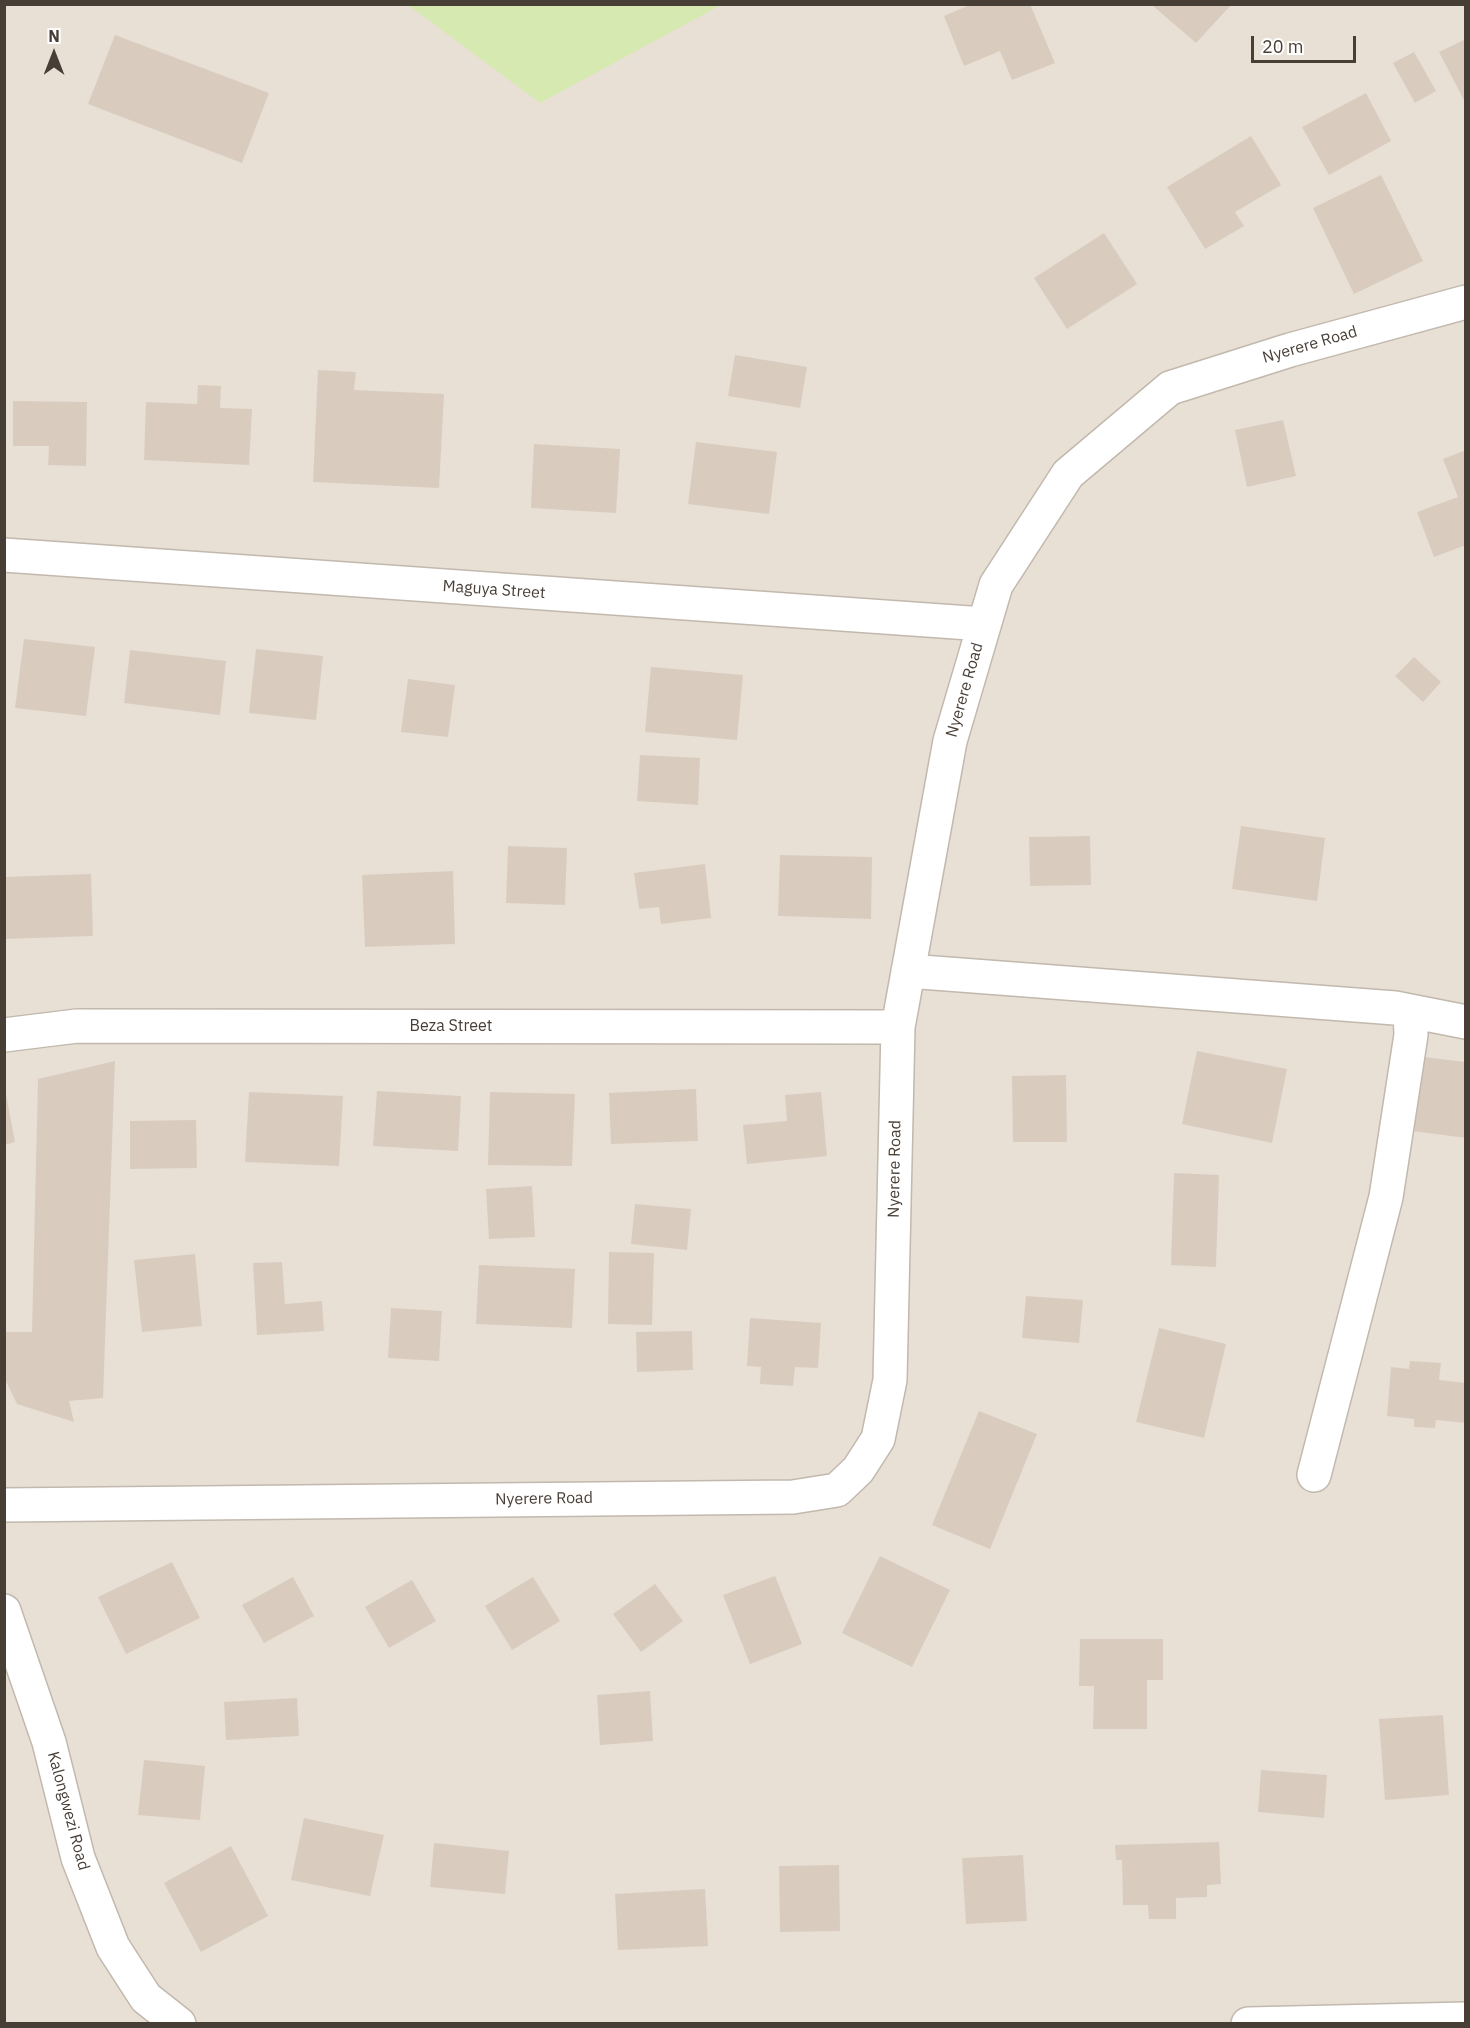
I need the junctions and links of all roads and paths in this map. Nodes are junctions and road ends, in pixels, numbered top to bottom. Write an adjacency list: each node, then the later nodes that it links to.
1 (1466, 302): 3 (street, Nyerere Road)
2 (4, 555): 3 (street, Maguya Street)
3 (984, 624): 4 (street, Nyerere Road)
4 (908, 971): 5 (street); 7 (street, Nyerere Road)
5 (1410, 1011): 6 (street); 9 (street)
6 (1466, 1022)
7 (897, 1027): 8 (street, Beza Street); 10 (street, Nyerere Road)
8 (4, 1035)
9 (1314, 1475)
10 (4, 1505)
11 (4, 1611): 13 (street, Kalongwezi Road)
12 (1466, 2019): 14 (street)
13 (179, 2024)
14 (1248, 2024)

